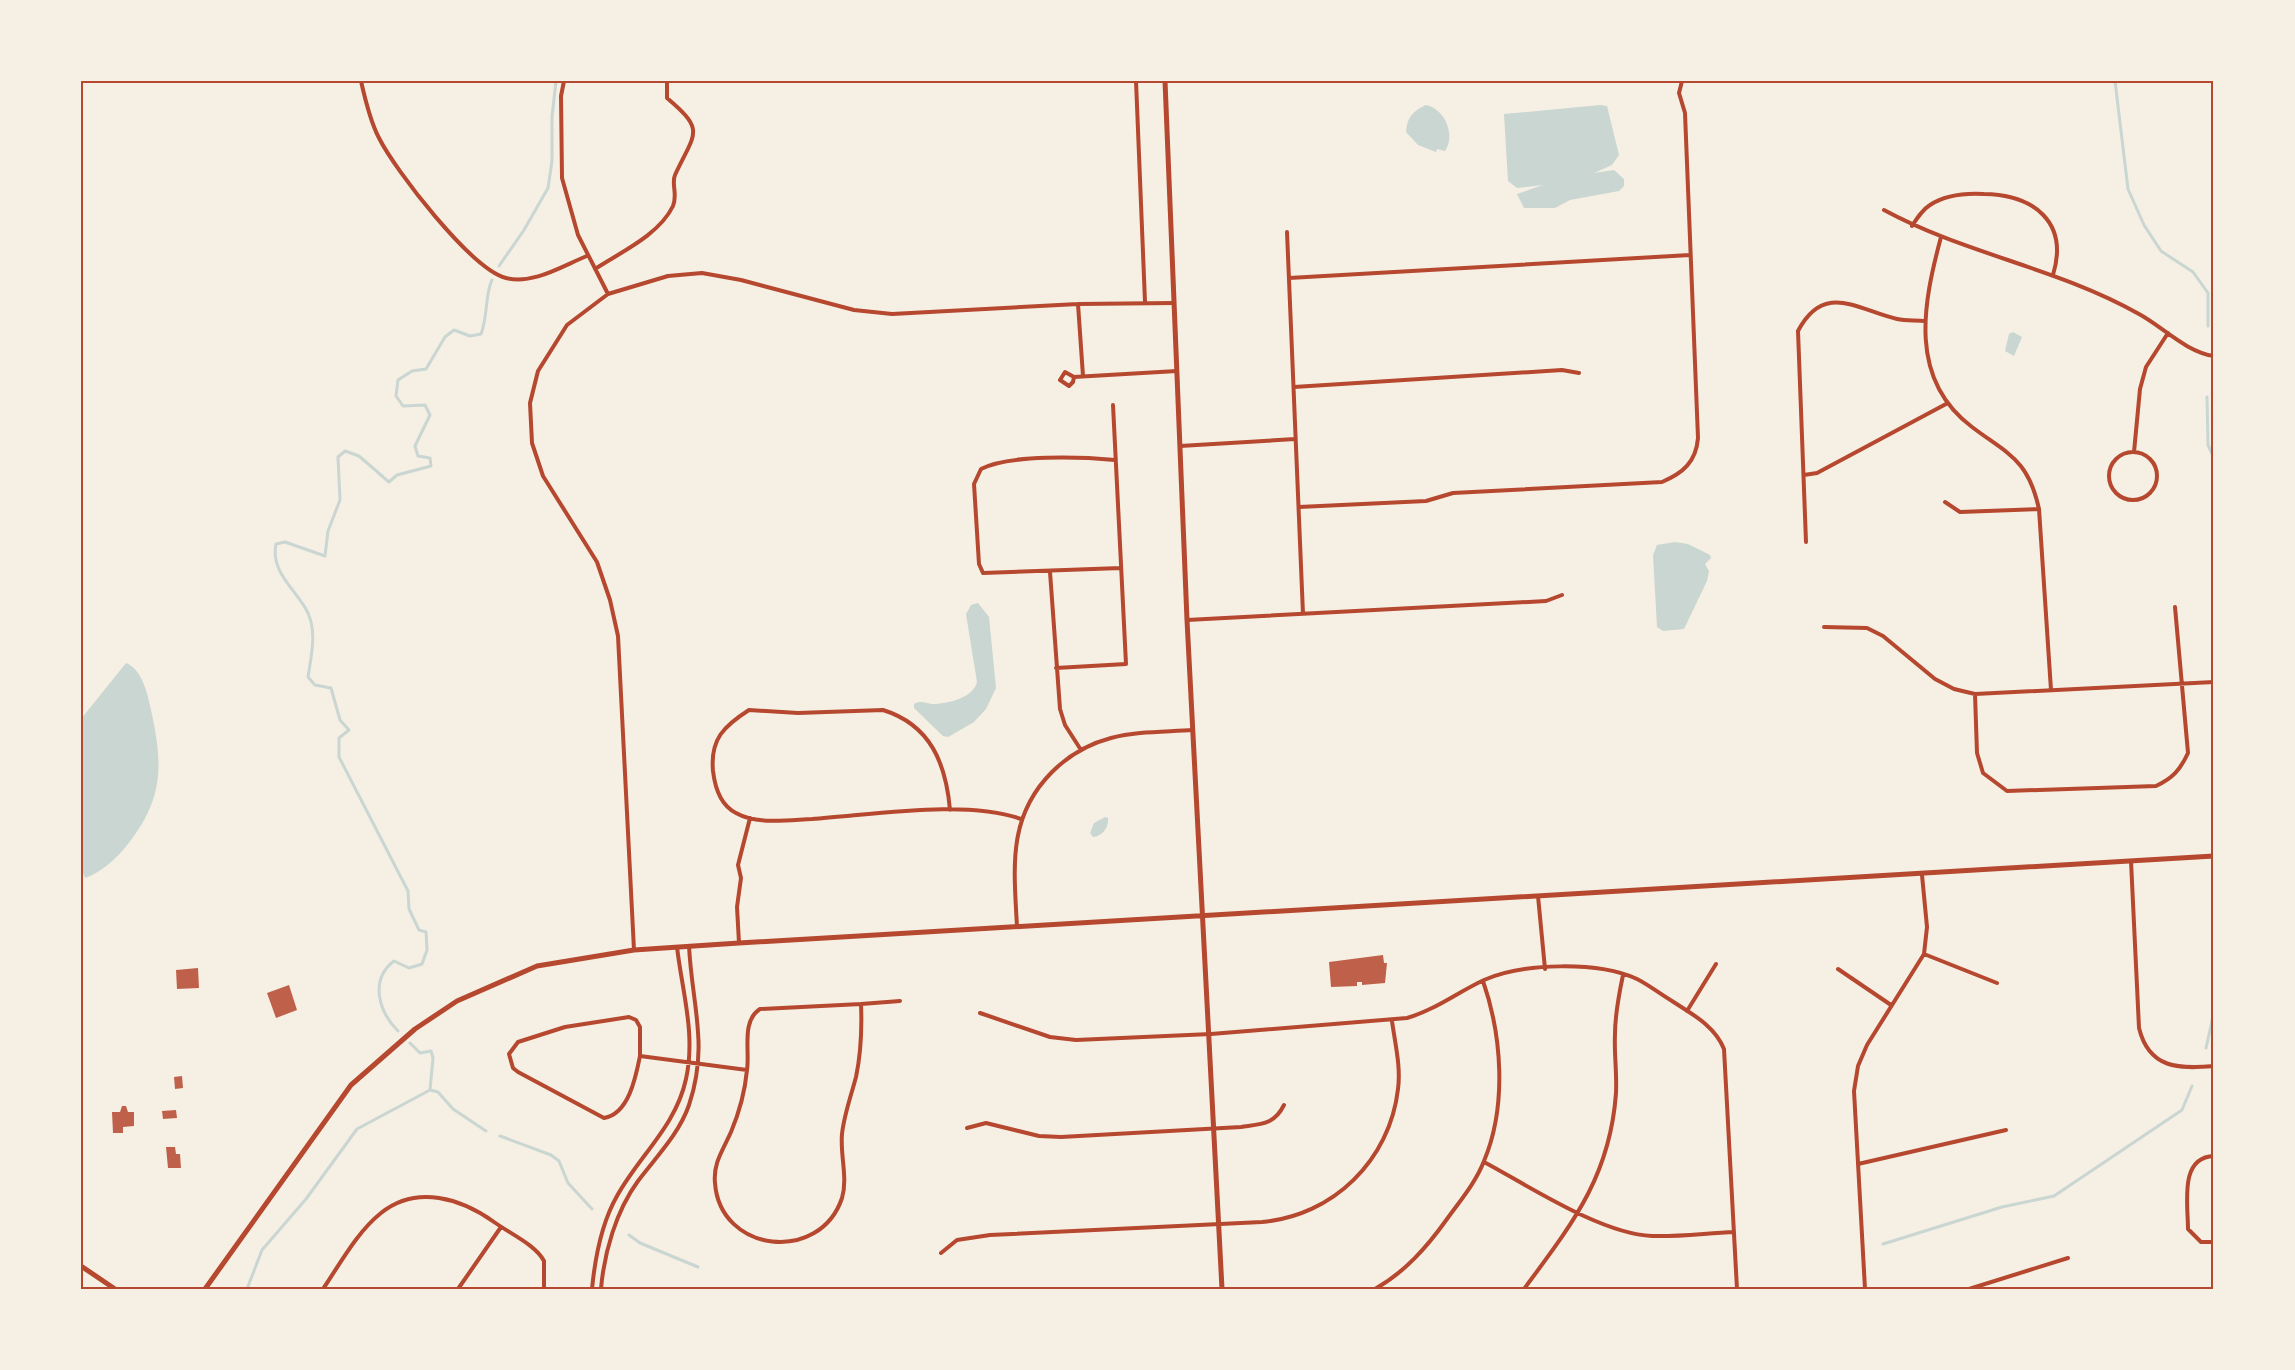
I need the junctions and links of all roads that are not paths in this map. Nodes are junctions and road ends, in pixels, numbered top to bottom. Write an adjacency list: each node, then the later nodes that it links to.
1 (361, 81): 12 (street)
2 (564, 81): 12 (street)
3 (667, 81): 13 (street)
4 (1136, 81): 17 (street)
5 (1165, 81): 18 (street)
6 (1682, 81): 11 (street)
7 (1884, 210): 8 (street)
8 (1912, 226): 10 (street); 14 (street)
9 (1287, 232): 15 (street)
10 (1941, 237): 14 (street); 20 (street)
11 (1690, 255): 15 (street); 36 (street)
12 (587, 256): 13 (street)
13 (595, 270): 16 (street)
14 (2053, 275): 21 (street)
15 (1288, 278): 27 (street)
16 (608, 294): 19 (street); 65 (street)
17 (1145, 302): 18 (street); 19 (street)
18 (1174, 303): 23 (street)
19 (1078, 304): 25 (street)
20 (1925, 321): 28 (street); 34 (street)
21 (2168, 333): 22 (street); 32 (street)
22 (2214, 356)
23 (1177, 371): 25 (street); 31 (street)
24 (1579, 373): 27 (street)
25 (1083, 376): 26 (street)
26 (1074, 377)
27 (1294, 387): 30 (street)
28 (1946, 404): 34 (street); 37 (street)
29 (1113, 405): 33 (street)
30 (1295, 439): 31 (street); 36 (street)
31 (1180, 446): 44 (street)
32 (2134, 452): 32 (street)
33 (1115, 460): 39 (street); 40 (street)
34 (1804, 475): 38 (street)
35 (1945, 502): 37 (street)
36 (1299, 507): 43 (street)
37 (2039, 509): 49 (street)
38 (1806, 542)
39 (1121, 568): 40 (street); 46 (street)
40 (1050, 572): 46 (street)
41 (1562, 595): 43 (street)
42 (2175, 607): 48 (street)
43 (1303, 614): 44 (street)
44 (1187, 620): 51 (street)
45 (1824, 627): 50 (street)
46 (1056, 668): 52 (street)
47 (2214, 682): 48 (street)
48 (2180, 684): 49 (street); 50 (street)
49 (2051, 690): 50 (street)
50 (1975, 694)
51 (1193, 730): 52 (street); 60 (street)
52 (1081, 750): 55 (street)
53 (950, 810): 54 (street); 54 (street); 55 (street)
54 (750, 818): 62 (street)
55 (1021, 819): 61 (street)
56 (2214, 856): 57 (street)
57 (2131, 861): 58 (street); 85 (street)
58 (1922, 875): 59 (street); 66 (street)
59 (1538, 896): 60 (street); 68 (street)
60 (1202, 917): 61 (street); 81 (street)
61 (1017, 927): 62 (street)
62 (739, 943): 63 (street)
63 (689, 946): 64 (street); 73 (street)
64 (677, 947): 65 (street); 74 (street)
65 (634, 950): 103 (street)
66 (1924, 954): 72 (street); 77 (street)
67 (1716, 964): 78 (street)
68 (1545, 969): 70 (street); 71 (street)
69 (1838, 969): 77 (street)
70 (1623, 975): 78 (street); 94 (street)
71 (1483, 981): 80 (street); 92 (street)
72 (1997, 983)
73 (694, 994): 74 (street); 84 (street)
74 (684, 996): 83 (street)
75 (900, 1001): 76 (street)
76 (861, 1004): 86 (street); 86 (street)
77 (1891, 1005): 93 (street)
78 (1687, 1011): 97 (street)
79 (980, 1013): 81 (street)
80 (1392, 1021): 81 (street); 95 (street)
81 (1211, 1034): 89 (street)
82 (640, 1056): 82 (street); 83 (street)
83 (689, 1062): 84 (street); 107 (street)
84 (699, 1064): 86 (street); 108 (street)
85 (2214, 1066)
86 (747, 1070)
87 (1284, 1105): 89 (street)
88 (967, 1128): 89 (street)
89 (1215, 1128): 95 (street)
90 (2006, 1130): 93 (street)
91 (2214, 1156): 98 (street)
92 (1484, 1162): 94 (street); 110 (street)
93 (1858, 1164): 113 (street)
94 (1580, 1212): 97 (street); 111 (street)
95 (1220, 1224): 99 (street); 109 (street)
96 (501, 1227): 104 (street); 105 (street); 106 (street)
97 (1734, 1232): 112 (street)
98 (2214, 1242)
99 (941, 1253)
100 (2068, 1258): 114 (street)
101 (81, 1266): 102 (street)
102 (115, 1289)
103 (205, 1289)
104 (323, 1289)
105 (458, 1289)
106 (544, 1289)
107 (592, 1289)
108 (601, 1289)
109 (1222, 1289)
110 (1375, 1289)
111 (1524, 1289)
112 (1737, 1289)
113 (1865, 1289)
114 (1969, 1289)

